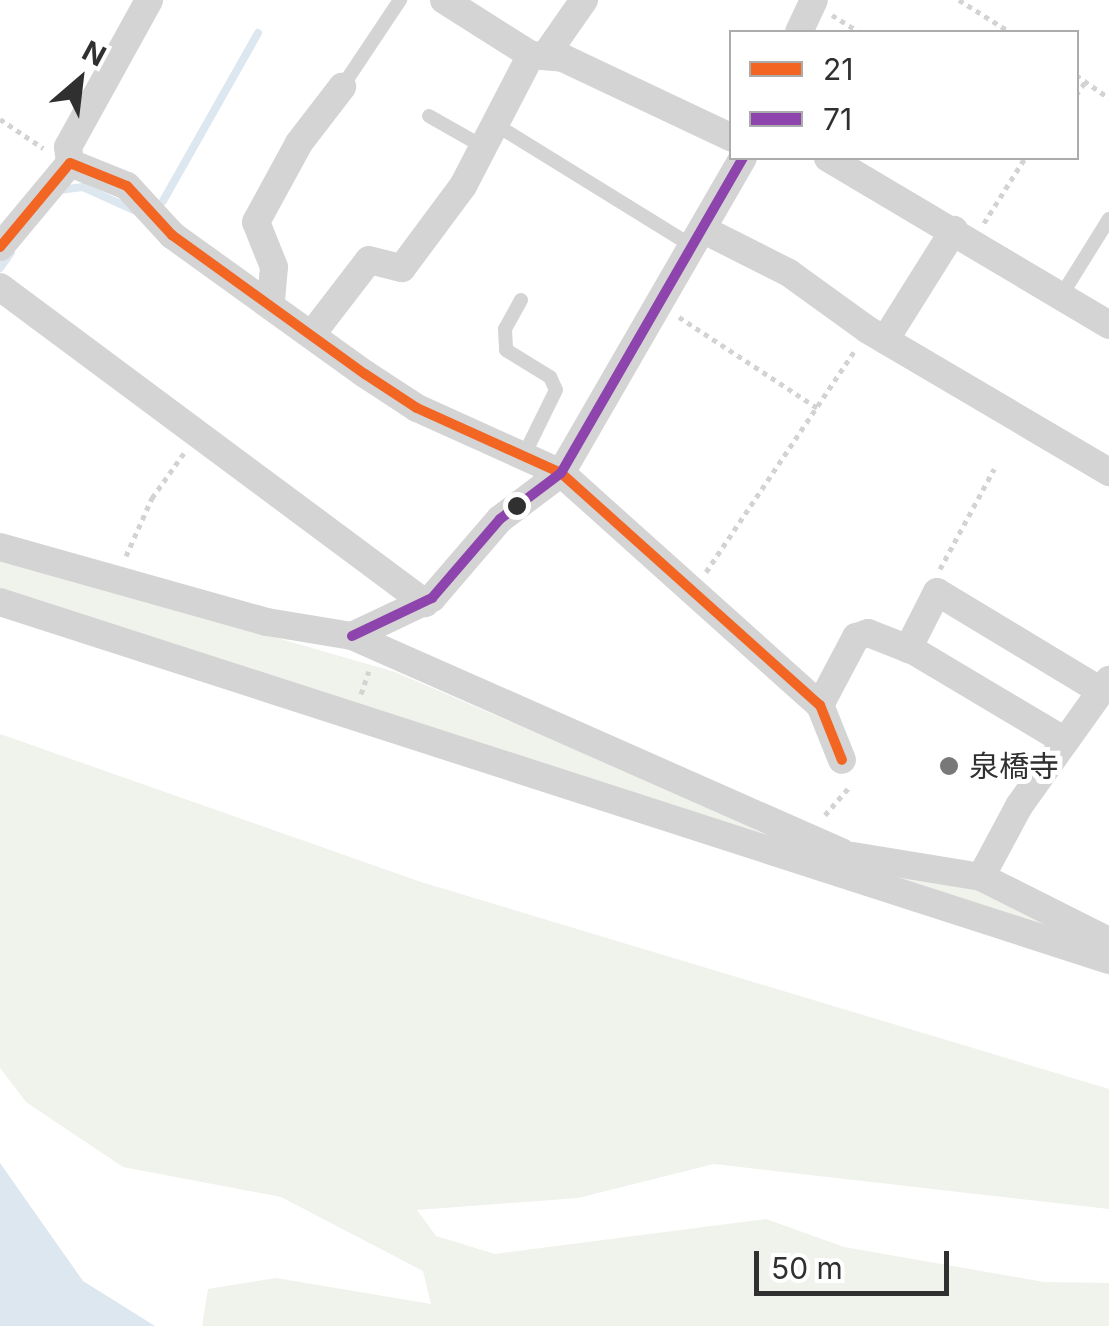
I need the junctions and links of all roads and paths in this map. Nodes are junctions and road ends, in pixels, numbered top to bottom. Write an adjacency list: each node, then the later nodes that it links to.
1 (149, 0): 22 (street)
2 (400, 0): 12 (lane)
3 (444, 0): 9 (street)
4 (814, 0): 7 (street)
5 (959, 0): 8 (path)
6 (580, 3): 9 (street)
7 (799, 30)
8 (1007, 30)
9 (539, 54): 17 (street); 18 (street)
10 (1079, 78): 11 (path)
11 (1085, 82): 13 (path); 14 (path)
12 (342, 87): 30 (street)
13 (1079, 90)
14 (1109, 98)
15 (429, 116): 17 (lane)
16 (0, 119): 22 (path)
17 (486, 134): 25 (lane); 33 (street)
18 (729, 137)
19 (742, 160): 25 (street)
20 (831, 160): 24 (street)
21 (1023, 160): 24 (path)
22 (70, 164): 26 (street); 30 (street)
23 (1109, 219): 28 (lane)
24 (964, 236): 28 (street); 34 (street)
25 (699, 238): 31 (street); 34 (street)
26 (0, 247)
27 (0, 287): 36 (street)
28 (1060, 296): 32 (street)
29 (520, 300): 37 (lane)
30 (271, 301): 33 (street)
31 (660, 304): 35 (path); 40 (street)
32 (1109, 325)
33 (312, 334): 37 (street)
34 (877, 335): 35 (path); 39 (street)
35 (819, 409): 43 (path)
36 (197, 434): 42 (path); 46 (street)
37 (522, 460): 40 (street)
38 (994, 469): 44 (path)
39 (1109, 472)
40 (561, 473): 43 (street); 46 (street)
41 (2, 548): 42 (street)
42 (108, 576): 47 (street)
43 (693, 589): 50 (street)
44 (936, 592): 48 (street); 49 (street)
45 (0, 602): 51 (street)
46 (425, 602): 47 (street)
47 (364, 642): 51 (path); 54 (street)
48 (908, 649): 50 (street); 52 (street)
49 (1105, 685): 52 (street)
50 (820, 706): 53 (street)
51 (354, 714): 55 (street)
52 (1065, 741): 56 (street)
53 (842, 760): 54 (path)
54 (811, 840): 55 (street)
55 (850, 864): 56 (street); 58 (street)
56 (980, 877): 57 (street)
57 (1109, 941)
58 (1109, 960)

